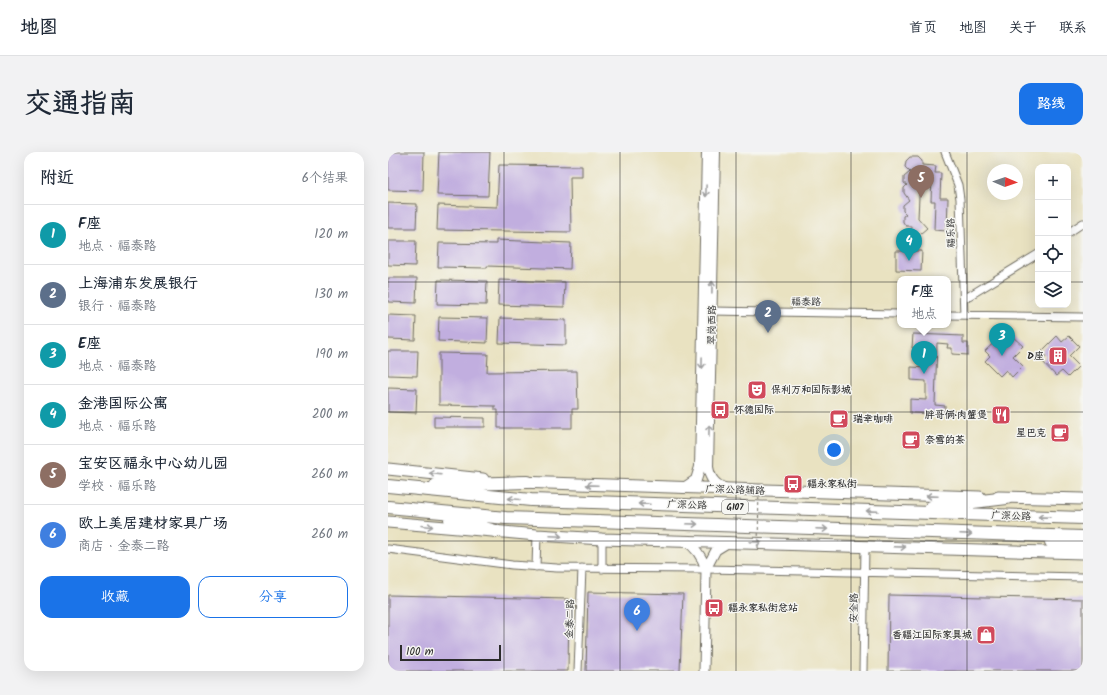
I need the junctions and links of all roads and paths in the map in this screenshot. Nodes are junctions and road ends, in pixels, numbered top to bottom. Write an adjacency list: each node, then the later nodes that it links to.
1 (707, 152): 13 (main road, 翠岗西路, one-way to 13)
2 (715, 152): 8 (main road, 翠岗西路, one-way to 2)
3 (946, 152): 7 (street, 福乐路)
4 (1083, 223): 5 (street)
5 (1071, 231)
6 (1035, 256): 7 (street)
7 (964, 299): 11 (street, 福乐路)
8 (712, 311): 9 (street, 福泰路); 13 (main road, 翠岗西路, one-way to 8)
9 (897, 314)
10 (951, 315): 11 (street)
11 (964, 315): 12 (street)
12 (1083, 317)
13 (704, 448): 18 (main road, 翠岗西路); 19 (main road, 翠岗西路)
14 (388, 469): 15 (main road, 广深公路辅路, one-way to 14)
15 (526, 482): 17 (highway); 18 (main road, 广深公路辅路, one-way to 15)
16 (759, 485): 35 (path, bridge)
17 (388, 486): 24 (highway, 广深公路 / G107, one-way to 17)
18 (684, 488): 19 (main road, 广深公路辅路)
19 (726, 489): 20 (main road, 广深公路辅路, one-way to 19)
20 (1007, 498): 21 (main road, 广深公路辅路); 24 (highway)
21 (1083, 499)
22 (388, 506): 23 (highway, 广深公路 / G107)
23 (420, 511): 27 (highway); 29 (highway, 广深公路 / G107, one-way to 29)
24 (891, 512): 25 (highway, 广深公路 / G107, one-way to 24)
25 (1083, 518)
26 (388, 522): 27 (main road, one-way to 27)
27 (496, 531): 28 (main road)
28 (537, 535): 31 (main road, one-way to 31); 39 (street)
29 (1027, 536): 30 (highway, 广深公路 / G107); 37 (highway)
30 (1083, 537)
31 (602, 538): 32 (main road); 41 (street)
32 (685, 541): 33 (main road); 42 (street)
33 (731, 542): 34 (main road, one-way to 34); 42 (street)
34 (865, 546): 38 (main road, one-way to 38); 43 (street, 安全路)
35 (758, 548)
36 (388, 549): 39 (street)
37 (1083, 549)
38 (1083, 553)
39 (536, 567): 40 (street)
40 (582, 568): 41 (street); 45 (street, 金泰二路)
41 (602, 569): 42 (street)
42 (706, 569): 43 (street); 46 (street)
43 (865, 573): 44 (street); 47 (street, 安全路)
44 (1083, 577)
45 (578, 671)
46 (704, 671)
47 (863, 671)

